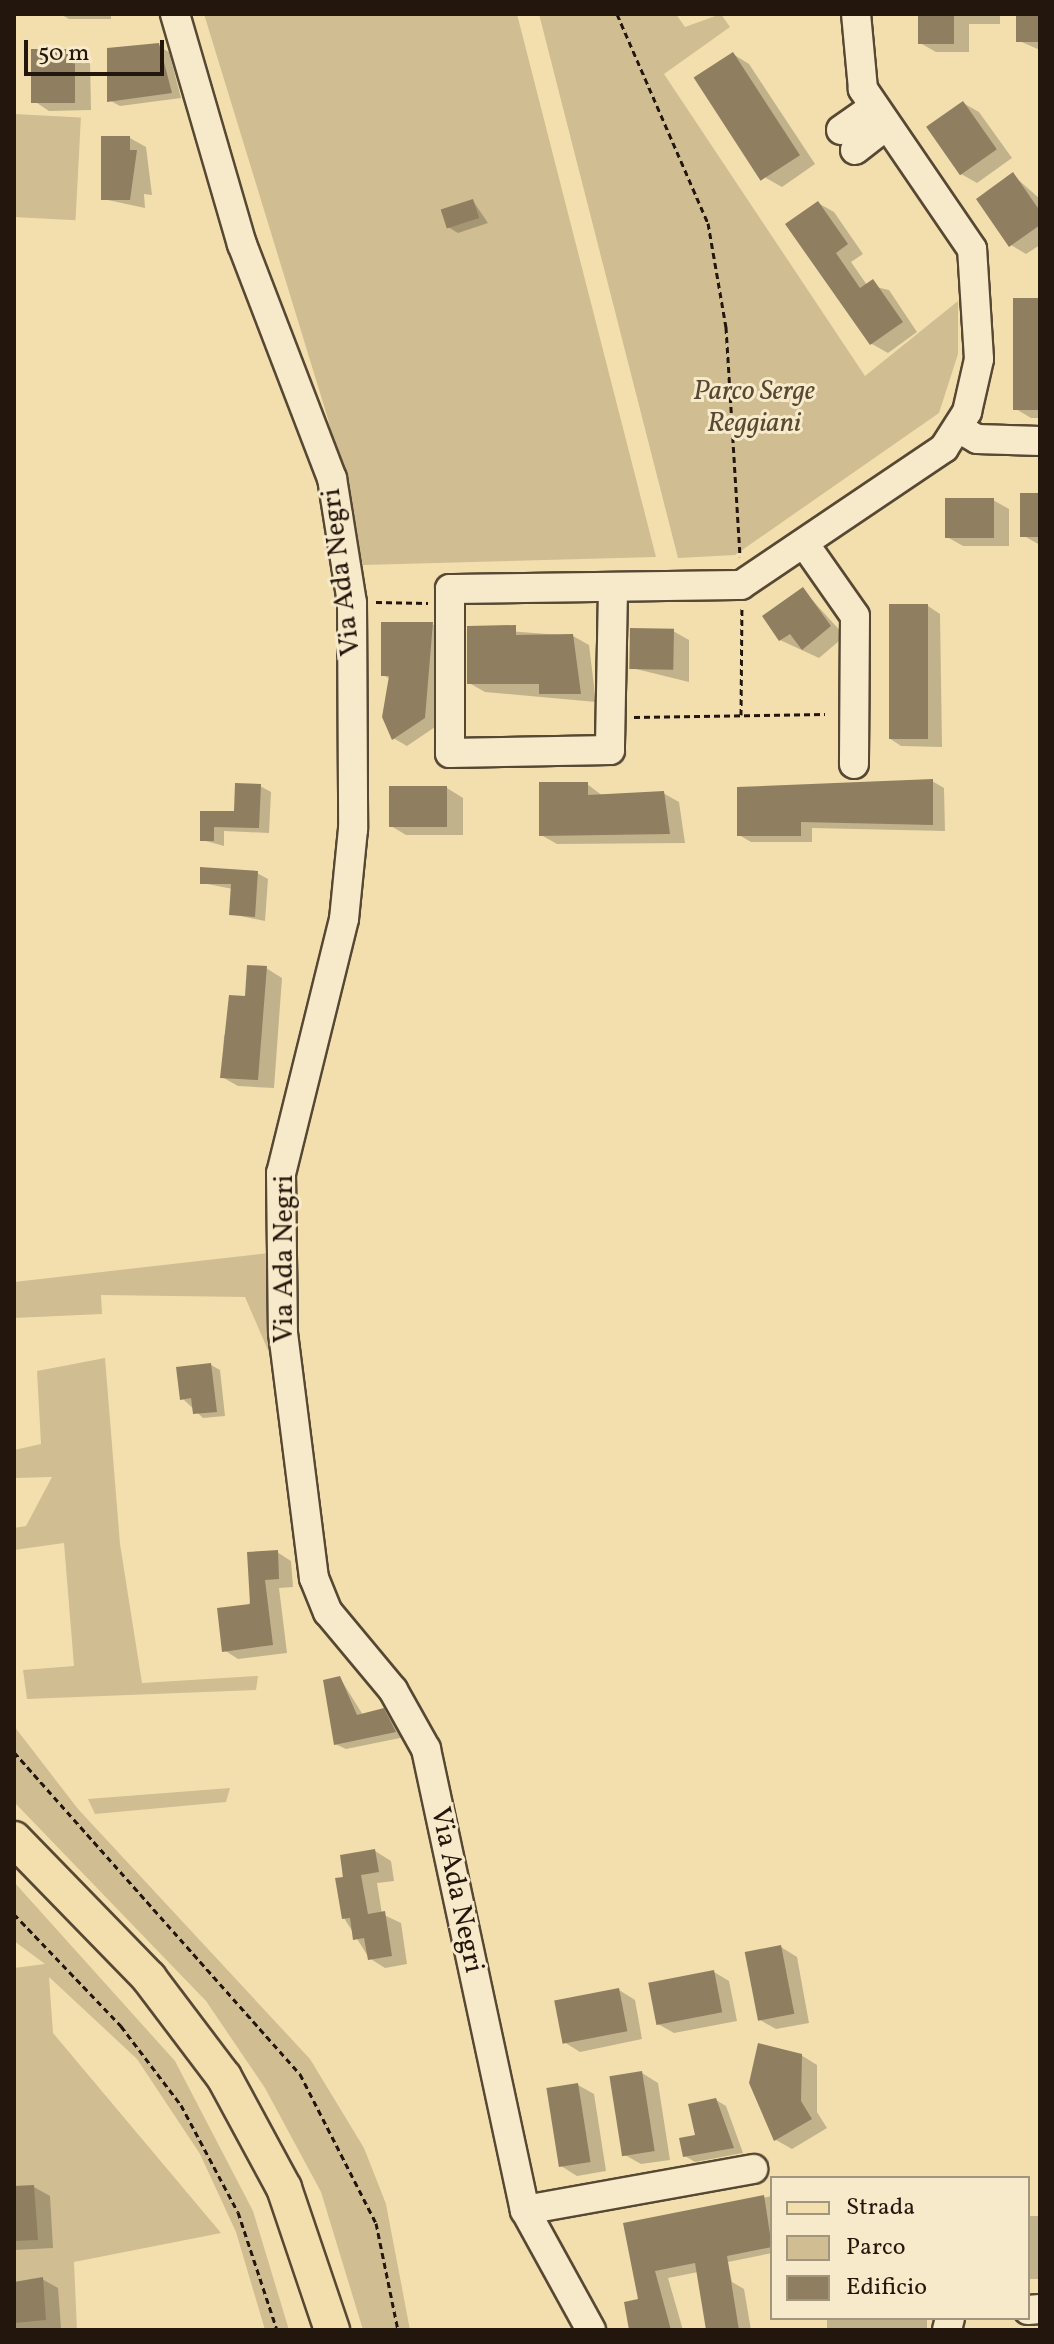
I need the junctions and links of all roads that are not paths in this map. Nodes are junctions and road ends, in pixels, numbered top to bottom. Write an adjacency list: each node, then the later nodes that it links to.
1 (175, 14): 12 (street, Via Ada Negri)
2 (856, 14): 3 (street)
3 (878, 118): 4 (street); 5 (street)
4 (848, 140)
5 (958, 428): 6 (street); 7 (street)
6 (1040, 441)
7 (806, 546): 8 (street); 9 (street)
8 (613, 589): 8 (street)
9 (854, 764)
10 (14, 1839): 13 (main road)
11 (753, 2169): 12 (street)
12 (525, 2210): 14 (street, Via Ada Negri)
13 (332, 2330)
14 (591, 2330)

